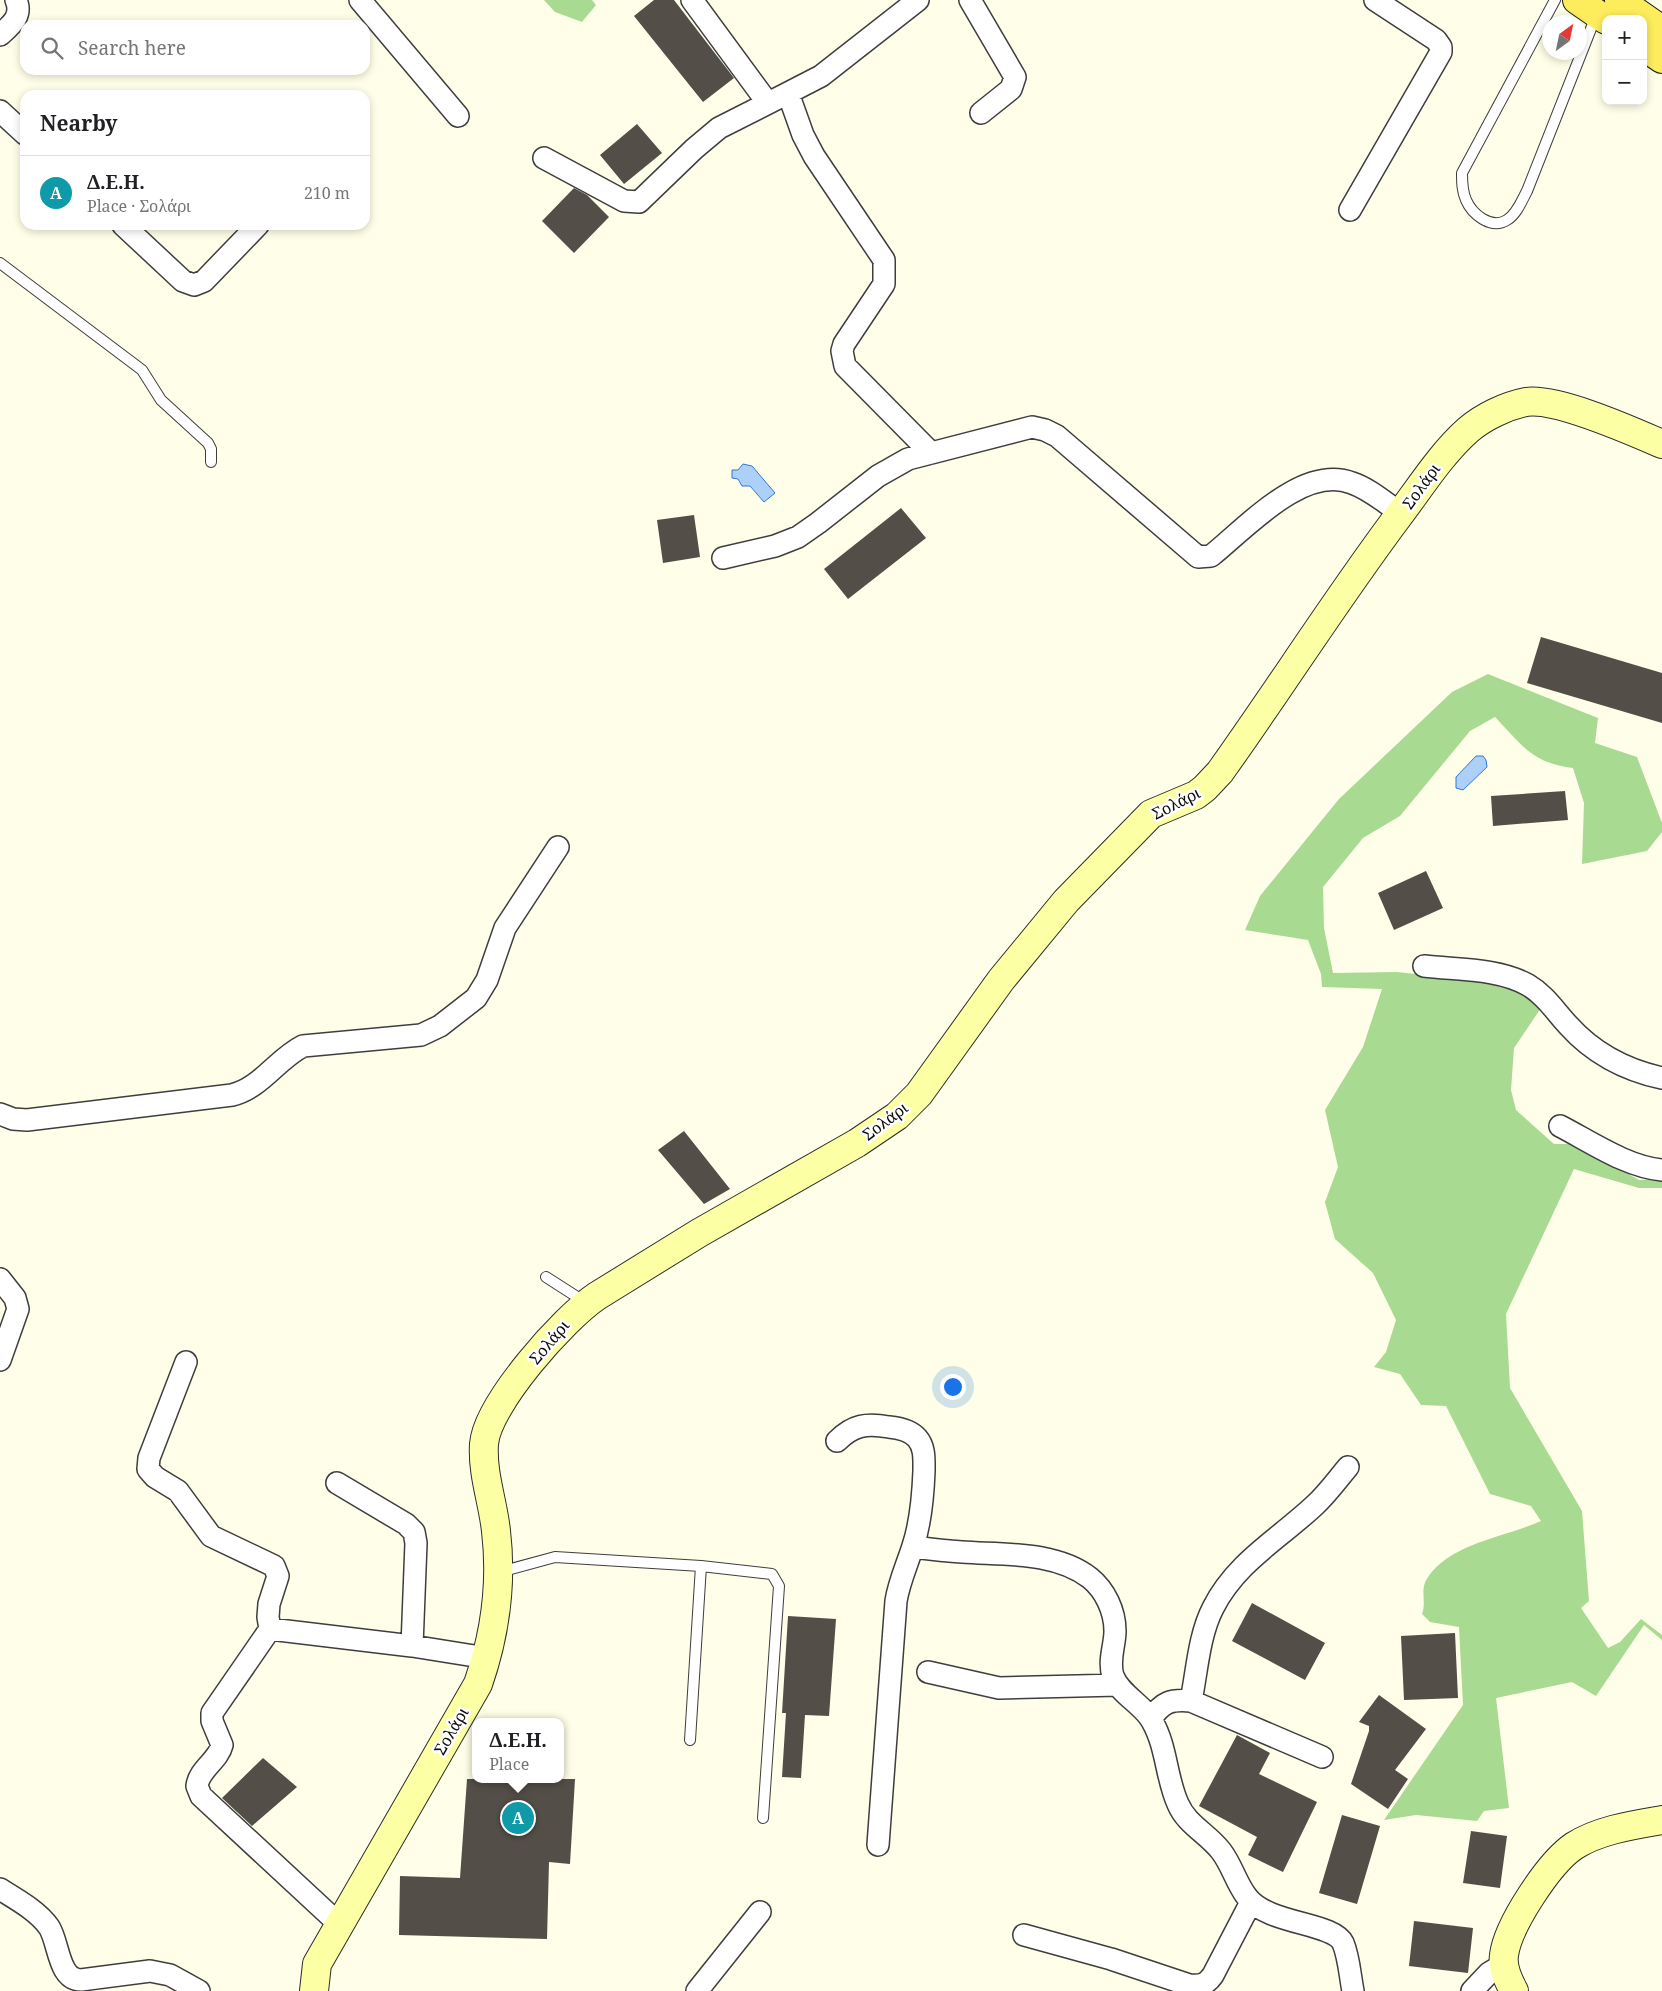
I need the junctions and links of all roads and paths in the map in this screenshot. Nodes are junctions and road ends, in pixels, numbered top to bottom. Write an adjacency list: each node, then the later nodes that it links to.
1 (16, 0): 11 (street)
2 (360, 0): 18 (street)
3 (692, 0): 15 (street)
4 (918, 0): 14 (street)
5 (970, 0): 17 (street)
6 (1375, 0): 21 (street)
7 (1555, 0): 9 (lane)
8 (1620, 0): 10 (main road)
9 (1593, 11)
10 (1662, 30)
11 (0, 35)
12 (1647, 49): 13 (main road)
13 (1662, 59)
14 (788, 93): 15 (street); 26 (street)
15 (767, 102): 20 (street)
16 (0, 111): 19 (street)
17 (981, 113)
18 (458, 116)
19 (20, 129)
20 (544, 158)
21 (1350, 210)
22 (128, 230): 23 (street)
23 (253, 230)
24 (0, 263): 27 (lane)
25 (1662, 444): 28 (street, Σολάρι)
26 (931, 453): 28 (street); 29 (street)
27 (211, 462)
28 (1401, 513): 38 (street, Σολάρι)
29 (723, 558)
30 (558, 847): 33 (street)
31 (1424, 966): 32 (street)
32 (1662, 1078)
33 (0, 1114)
34 (1560, 1126): 35 (street)
35 (1662, 1170)
36 (546, 1277): 38 (lane)
37 (0, 1279): 39 (street)
38 (586, 1303): 46 (street, Σολάρι)
39 (0, 1360)
40 (186, 1362): 47 (street)
41 (837, 1441): 44 (street)
42 (1348, 1467): 52 (street)
43 (337, 1483): 48 (street)
44 (913, 1547): 51 (street); 58 (street)
45 (701, 1566): 46 (lane); 54 (lane); 56 (lane)
46 (499, 1572): 49 (street, Σολάρι)
47 (270, 1629): 48 (street); 62 (street)
48 (412, 1646): 49 (street)
49 (487, 1658): 62 (street, Σολάρι)
50 (928, 1672): 51 (street)
51 (1118, 1686): 53 (street)
52 (1191, 1701): 53 (street); 55 (street)
53 (1151, 1719): 60 (street)
54 (690, 1740)
55 (1322, 1757)
56 (763, 1818)
57 (1662, 1820): 64 (street)
58 (878, 1845)
59 (0, 1889): 65 (street)
60 (1252, 1902): 63 (street); 68 (street)
61 (760, 1912): 67 (street)
62 (339, 1924): 66 (street, Σολάρι)
63 (1024, 1935)
64 (1504, 1964): 69 (street); 70 (street)
65 (199, 1991)
66 (314, 1991)
67 (697, 1991)
68 (1353, 1991)
69 (1472, 1991)
70 (1514, 1991)

